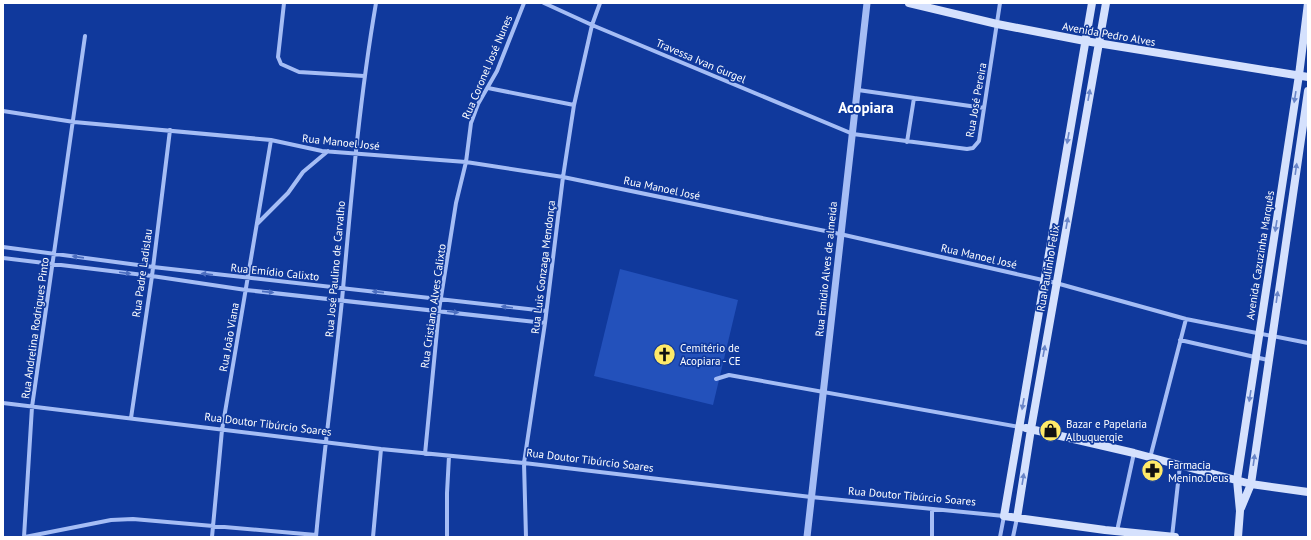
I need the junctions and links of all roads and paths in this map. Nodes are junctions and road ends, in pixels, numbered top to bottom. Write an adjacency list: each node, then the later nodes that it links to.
1 (284, 3): 18 (street)
2 (376, 3): 18 (street, Rua José Paulino de Carvalho)
3 (524, 3): 20 (street, Rua Coronel José Nunes)
4 (544, 3): 13 (street, Travessa Ivan Gurgel)
5 (600, 3): 13 (street, Rua Luis Gonzaga Mendonça)
6 (867, 3): 21 (street, Rua Emídio Alves de almeida)
7 (909, 3): 12 (main road, Avenida Pedro Alves)
8 (1000, 3): 12 (street, Rua José Pereira)
9 (1092, 3): 15 (main road, Rua Paulinho Felix)
10 (1106, 3): 16 (main road, Rua Paulinho Felix)
11 (1308, 3): 17 (main road, Avenida Cazuzinha Marquês)
12 (997, 24): 15 (main road, Avenida Pedro Alves); 25 (street, Rua José Pereira)
13 (592, 25): 24 (street, Rua Luis Gonzaga Mendonça); 29 (street, Travessa Ivan Gurgel)
14 (85, 36): 27 (street, Rua Andrelina Rodrigues Pinto)
15 (1085, 41): 16 (main road, Avenida Pedro Alves); 45 (main road, Rua Paulinho Felix, one-way to 45)
16 (1098, 43): 17 (main road, Avenida Pedro Alves); 46 (main road, Rua Paulinho Felix, one-way to 16)
17 (1299, 75): 19 (main road, Avenida Pedro Alves); 55 (main road, Avenida Cazuzinha Marquês, one-way to 55)
18 (364, 76): 33 (street, Rua José Paulino de Carvalho)
19 (1308, 77)
20 (488, 88): 24 (street); 34 (street, Rua Coronel José Nunes)
21 (858, 90): 23 (street); 29 (street, Rua Emídio Alves de almeida)
22 (1308, 91): 56 (main road, Avenida Cazuzinha Marquês, one-way to 22)
23 (914, 98): 25 (street); 31 (street)
24 (574, 105): 35 (street, Rua Luis Gonzaga Mendonça)
25 (984, 108): 31 (street, Rua José Pereira)
26 (3, 111): 27 (street, Rua Manoel José)
27 (74, 122): 28 (street, Rua Manoel José); 39 (street, Rua Andrelina Rodrigues Pinto)
28 (170, 130): 30 (street, Rua Manoel José); 42 (street, Rua Padre Ladislau)
29 (853, 134): 31 (street, Rua José Pereira); 37 (street, Rua Emídio Alves de almeida)
30 (271, 140): 32 (street, Rua Manoel José); 36 (street, Rua João Viana)
31 (907, 142)
32 (328, 151): 33 (street, Rua Manoel José); 36 (street)
33 (355, 153): 34 (street, Rua Manoel José); 47 (street, Rua José Paulino de Carvalho)
34 (466, 162): 35 (street, Rua Manoel José); 49 (street, Rua Cristiano Alves Calixto)
35 (564, 177): 37 (street, Rua Manoel José); 52 (street, Rua Luis Gonzaga Mendonça)
36 (256, 225): 44 (street, Rua João Viana)
37 (840, 234): 45 (street, Rua Manoel José); 62 (street, Rua Emídio Alves de almeida)
38 (3, 247): 39 (street, Rua Emídio Calixto)
39 (55, 254): 41 (street, Rua Andrelina Rodrigues Pinto); 42 (street, Rua Emídio Calixto, one-way to 39)
40 (3, 258): 41 (street, Rua Emídio Calixto)
41 (53, 264): 43 (street, Rua Emídio Calixto, one-way to 43); 64 (street, Rua Andrelina Rodrigues Pinto)
42 (153, 267): 43 (street, Rua Padre Ladislau); 44 (street, Rua Emídio Calixto, one-way to 42)
43 (152, 276): 48 (street, Rua Emídio Calixto); 65 (street, Rua Padre Ladislau)
44 (247, 278): 47 (street, Rua Emídio Calixto); 48 (street, Rua João Viana)
45 (1044, 280): 46 (street, Rua Manoel José); 66 (main road, Rua Paulinho Felix, one-way to 66)
46 (1056, 283): 53 (street, Rua Manoel José); 67 (main road, Rua Paulinho Felix, one-way to 46)
47 (343, 288): 49 (street, Rua Emídio Calixto, one-way to 47); 50 (street, Rua José Paulino de Carvalho)
48 (246, 290): 50 (street, Rua Emídio Calixto, one-way to 50); 68 (street, Rua João Viana)
49 (442, 299): 51 (street, Rua Cristiano Alves Calixto); 52 (street, Rua Emídio Calixto, one-way to 49)
50 (342, 300): 51 (street, Rua Emídio Calixto); 69 (street, Rua José Paulino de Carvalho)
51 (439, 310): 54 (street, Rua Emídio Calixto, one-way to 54); 71 (street, Rua Cristiano Alves Calixto)
52 (546, 311): 54 (street, Rua Luis Gonzaga Mendonça)
53 (1186, 319): 55 (street, Rua Manoel José); 57 (street)
54 (545, 323): 75 (street, Rua Luis Gonzaga Mendonça)
55 (1259, 334): 56 (street, Rua Manoel José); 59 (main road, Avenida Cazuzinha Marquês)
56 (1271, 336): 58 (street, Rua Manoel José); 60 (main road, Avenida Cazuzinha Marquês)
57 (1180, 340): 59 (street); 74 (street)
58 (1308, 343)
59 (1256, 357): 60 (street); 77 (main road, Avenida Cazuzinha Marquês, one-way to 77)
60 (1268, 360): 78 (main road, Avenida Cazuzinha Marquês, one-way to 60)
61 (716, 379): 62 (street)
62 (824, 392): 66 (street); 80 (street, Rua Emídio Alves de almeida)
63 (3, 403): 64 (street, Rua Doutor Tibúrcio Soares)
64 (32, 407): 65 (street, Rua Doutor Tibúrcio Soares); 89 (street, Rua Andrelina Rodrigues Pinto)
65 (131, 418): 68 (street, Rua Doutor Tibúrcio Soares)
66 (1019, 427): 67 (main road); 83 (main road, Rua Paulinho Felix)
67 (1031, 429): 72 (main road); 84 (main road, Rua Paulinho Felix, one-way to 67)
68 (222, 430): 69 (street, Rua Doutor Tibúrcio Soares); 85 (street, Rua João Viana)
69 (325, 442): 70 (street, Rua Doutor Tibúrcio Soares); 88 (street, Rua José Paulino de Carvalho)
70 (381, 449): 71 (street, Rua Doutor Tibúrcio Soares); 91 (street)
71 (425, 454): 73 (street, Rua Doutor Tibúrcio Soares)
72 (1134, 454): 74 (main road); 87 (street)
73 (450, 456): 75 (street, Rua Doutor Tibúrcio Soares); 92 (street)
74 (1150, 458): 76 (main road)
75 (524, 463): 80 (street, Rua Doutor Tibúrcio Soares); 93 (street, Rua Luis Gonzaga Mendonça)
76 (1180, 466): 77 (main road); 98 (street)
77 (1237, 480): 78 (main road); 82 (main road, Avenida Cazuzinha Marquês)
78 (1251, 484): 79 (main road); 82 (main road, Avenida Cazuzinha Marquês)
79 (1308, 492)
80 (811, 497): 81 (street, Rua Doutor Tibúrcio Soares); 94 (street, Rua Emídio Alves de almeida)
81 (932, 509): 83 (street, Rua Doutor Tibúrcio Soares); 95 (street)
82 (1240, 511): 99 (main road, Avenida Cazuzinha Marquês)
83 (1004, 516): 84 (main road, Rua Doutor Tibúrcio Soares); 96 (street, Rua Paulinho Felix)
84 (1017, 518): 86 (main road, Rua Doutor Tibúrcio Soares); 97 (street, Rua Paulinho Felix)
85 (212, 525): 88 (street); 89 (street); 90 (street, Rua João Viana)
86 (1105, 534): 87 (main road, Rua Doutor Tibúrcio Soares)
87 (1117, 534): 98 (main road, Rua Doutor Tibúrcio Soares)
88 (316, 536)
89 (24, 537)
90 (212, 537)
91 (373, 537)
92 (447, 537)
93 (526, 537)
94 (807, 537)
95 (932, 537)
96 (1000, 537)
97 (1013, 537)
98 (1173, 537)
99 (1238, 537)

